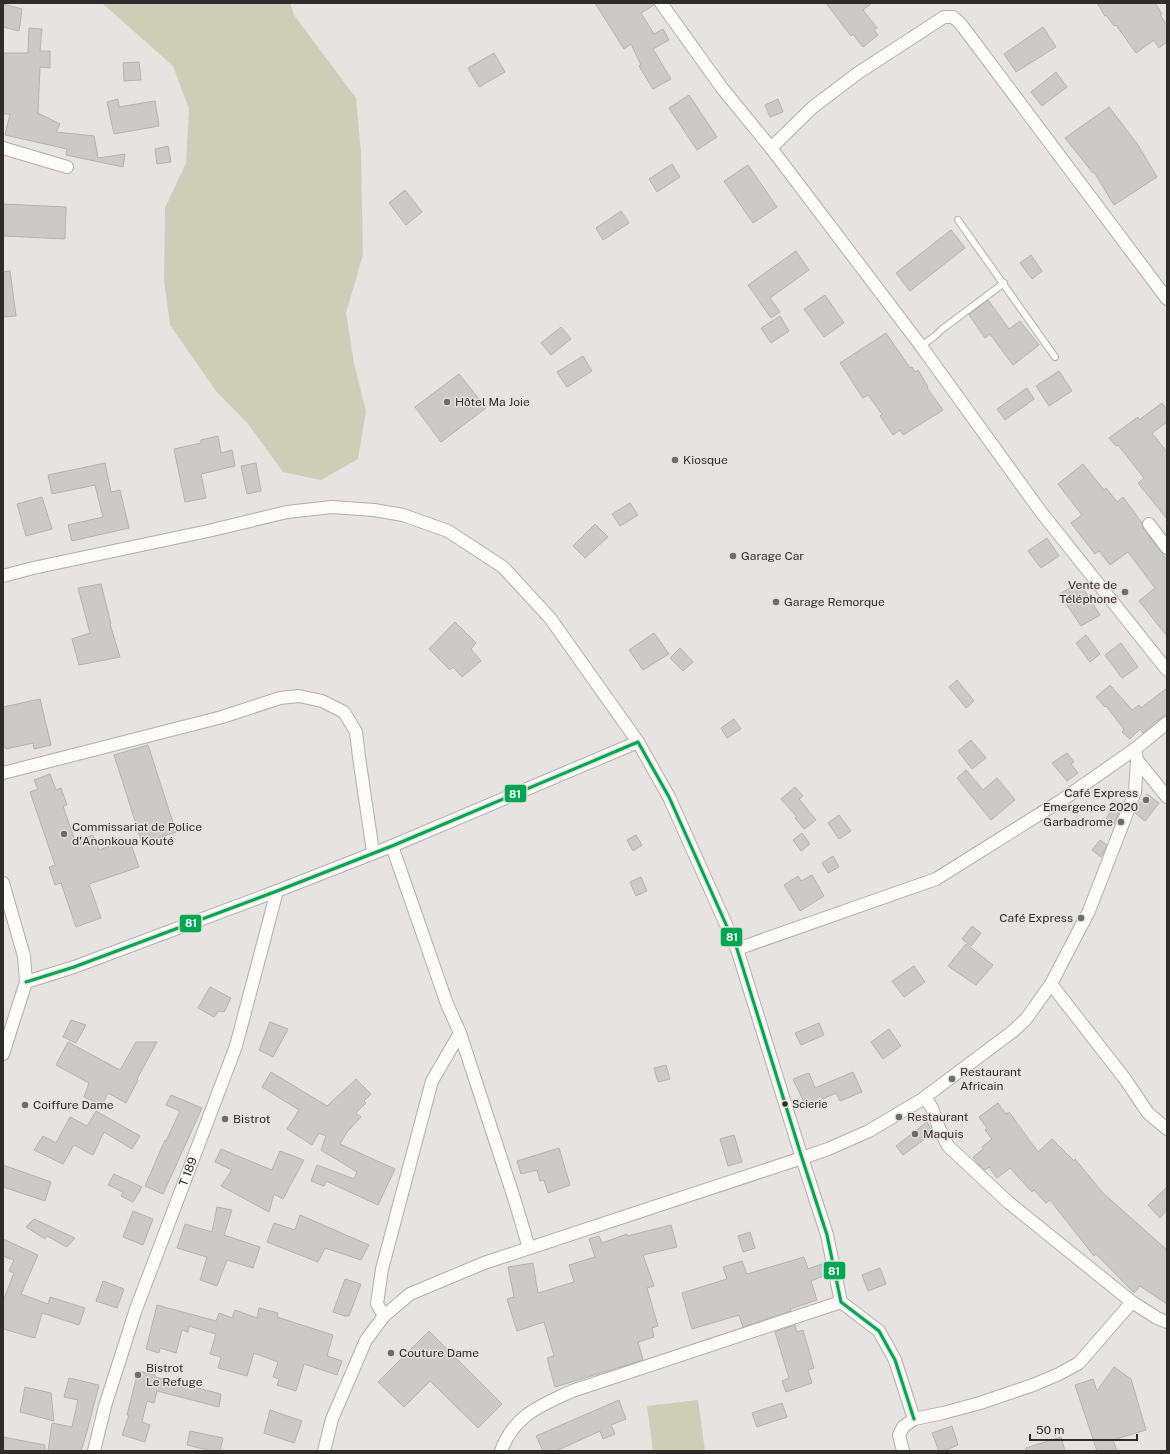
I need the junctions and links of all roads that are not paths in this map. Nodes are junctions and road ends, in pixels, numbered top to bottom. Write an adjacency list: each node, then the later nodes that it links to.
1 (661, 3): 3 (street)
2 (3, 148): 4 (street)
3 (771, 148): 7 (street); 8 (street)
4 (68, 168)
5 (958, 220): 6 (lane)
6 (1004, 283): 8 (lane); 9 (lane)
7 (1167, 299)
8 (921, 346): 13 (street)
9 (1055, 357)
10 (1149, 524): 11 (street)
11 (1167, 548)
12 (3, 576): 15 (street)
13 (1167, 670)
14 (1167, 723): 16 (street)
15 (638, 742): 19 (street); 23 (street)
16 (1136, 755): 18 (street); 23 (street); 25 (street)
17 (3, 773): 20 (street)
18 (1167, 797)
19 (392, 846): 20 (street); 26 (street)
20 (373, 852): 22 (street)
21 (3, 883): 24 (street)
22 (277, 891): 24 (street); 37 (street, T 189)
23 (737, 949): 30 (street)
24 (26, 982): 27 (street)
25 (1050, 984): 28 (street); 29 (street)
26 (460, 1033): 31 (street); 34 (street)
27 (3, 1054)
28 (924, 1098): 30 (street); 33 (street)
29 (1167, 1129)
30 (802, 1158): 31 (street); 32 (street)
31 (529, 1248): 34 (street)
32 (841, 1302): 36 (street); 39 (street)
33 (1132, 1302): 35 (street); 36 (street)
34 (384, 1316): 38 (street)
35 (1167, 1322)
36 (914, 1419): 40 (street)
37 (94, 1451)
38 (324, 1451)
39 (501, 1451)
40 (903, 1451)

